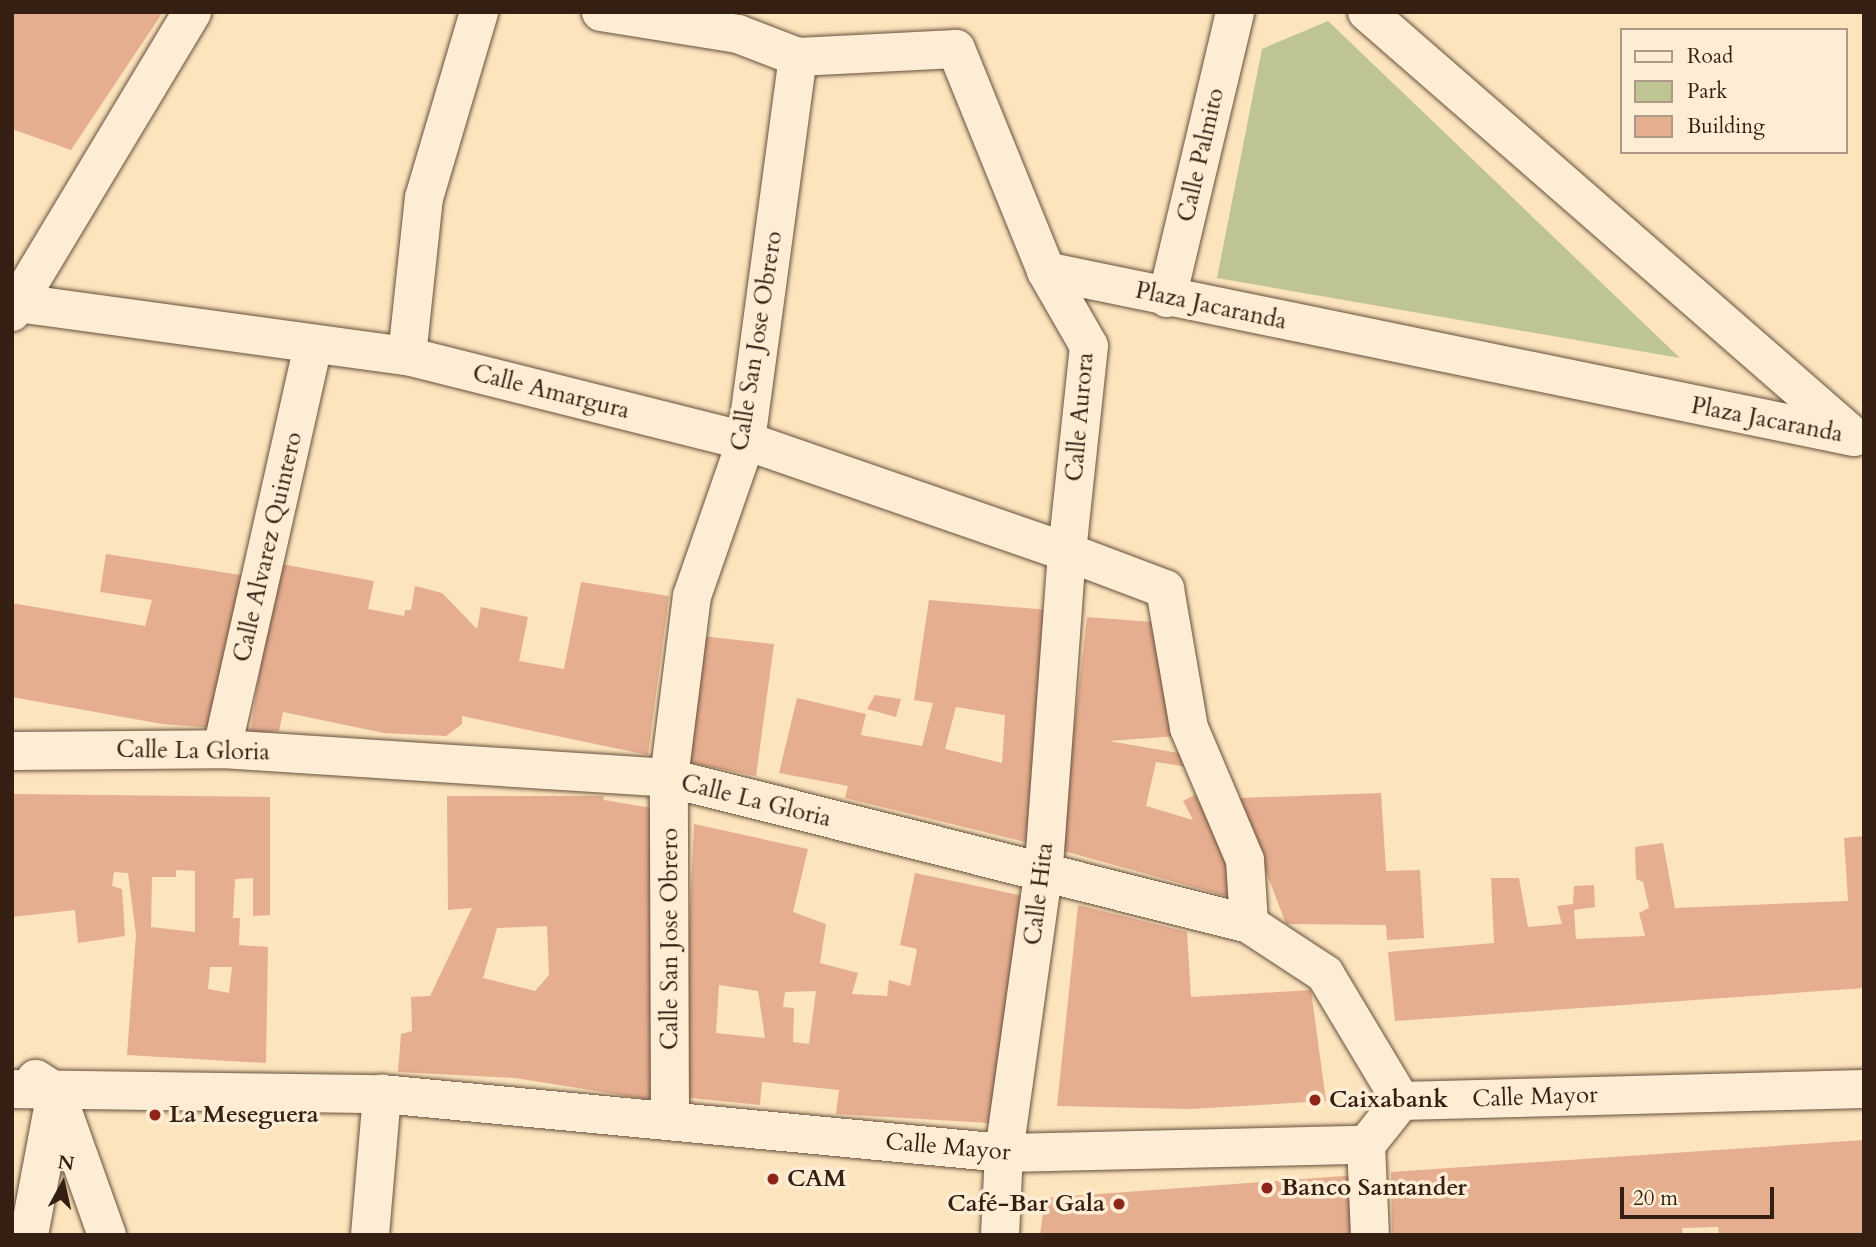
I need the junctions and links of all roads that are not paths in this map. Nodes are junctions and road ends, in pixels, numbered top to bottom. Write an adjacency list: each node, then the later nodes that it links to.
1 (192, 12): 10 (street)
2 (479, 12): 12 (street)
3 (601, 12): 6 (street, Calle Aurora)
4 (1235, 12): 9 (street, Calle Palmito)
5 (1367, 12): 13 (street, Plaza Jacaranda)
6 (738, 23): 7 (street, Calle Aurora)
7 (798, 57): 8 (street, Calle Aurora); 14 (street, Calle San Jose Obrero)
8 (1046, 271): 9 (street, Plaza Jacaranda); 15 (street, Calle Aurora)
9 (1167, 298): 13 (street, Plaza Jacaranda)
10 (15, 307): 11 (street, Calle Amargura)
11 (313, 344): 12 (street, Calle Amargura); 16 (street, Calle Alvarez Quintero)
12 (407, 356): 14 (street, Calle Amargura)
13 (1861, 437)
14 (746, 441): 15 (street, Calle Amargura); 18 (street, Calle San Jose Obrero)
15 (1067, 552): 19 (street, Calle Hita); 20 (street)
16 (222, 749): 17 (street, Calle La Gloria); 18 (street, Calle La Gloria)
17 (12, 751)
18 (669, 778): 19 (street, Calle La Gloria); 27 (street, Calle San Jose Obrero)
19 (1043, 875): 20 (street, Calle La Gloria); 29 (street, Calle Hita)
20 (1249, 924): 26 (street, Calle La Gloria)
21 (12, 1065): 24 (street)
22 (12, 1089): 24 (street, Calle Mayor)
23 (1864, 1089): 26 (street, Calle Mayor)
24 (56, 1091): 25 (street, Calle Mayor); 30 (street); 31 (street)
25 (382, 1094): 27 (street, Calle Mayor); 32 (street)
26 (1401, 1101): 28 (street)
27 (670, 1121): 29 (street, Calle Mayor)
28 (1366, 1145): 29 (street, Calle Mayor); 34 (street)
29 (1004, 1153): 33 (street, Calle Hita)
30 (29, 1235)
31 (107, 1235)
32 (370, 1235)
33 (1000, 1235)
34 (1370, 1235)

